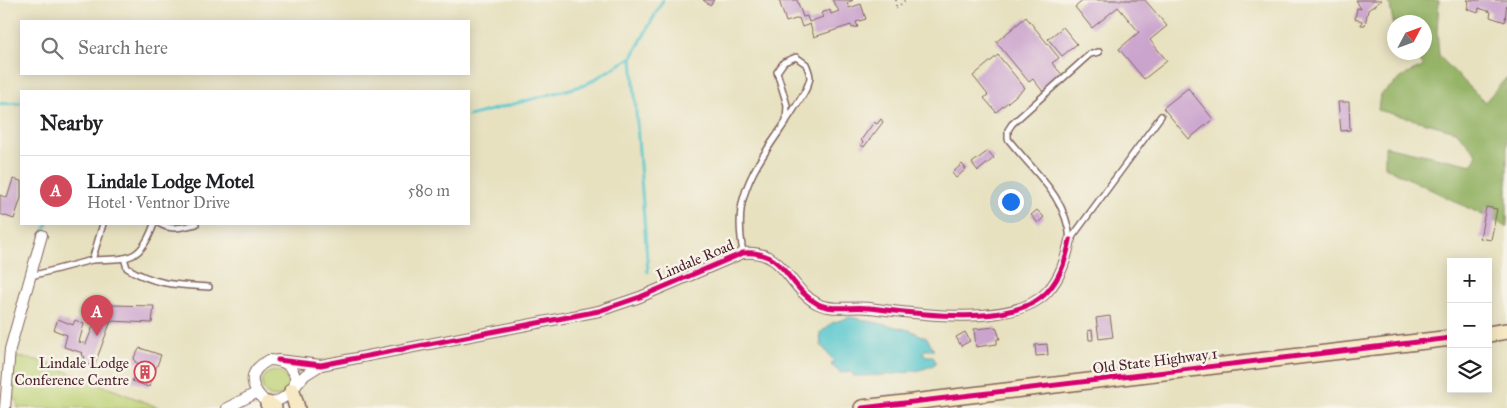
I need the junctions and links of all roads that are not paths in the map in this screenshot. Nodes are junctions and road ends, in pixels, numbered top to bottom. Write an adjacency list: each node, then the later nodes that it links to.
1 (1099, 52): 9 (lane)
2 (1161, 116): 9 (lane)
3 (786, 122): 3 (lane); 10 (lane)
4 (103, 225): 12 (lane)
5 (154, 225): 11 (lane)
6 (162, 225): 7 (lane)
7 (190, 225)
8 (42, 235): 13 (street)
9 (1070, 240): 10 (street, Lindale Road)
10 (743, 253): 19 (street, Lindale Road)
11 (124, 258): 12 (lane); 14 (lane)
12 (92, 260): 13 (lane)
13 (30, 276): 21 (street)
14 (209, 287)
15 (1507, 331): 16 (main road)
16 (1492, 333)
17 (1447, 338): 27 (main road, Old State Highway 1)
18 (278, 360): 19 (street, Lindale Road); 20 (street); 22 (street)
19 (321, 365): 20 (street)
20 (293, 390): 23 (street); 26 (main road)
21 (3, 391): 24 (street)
22 (256, 393): 23 (street); 25 (street)
23 (271, 406)
24 (5, 408)
25 (226, 408)
26 (297, 408)
27 (862, 408)

